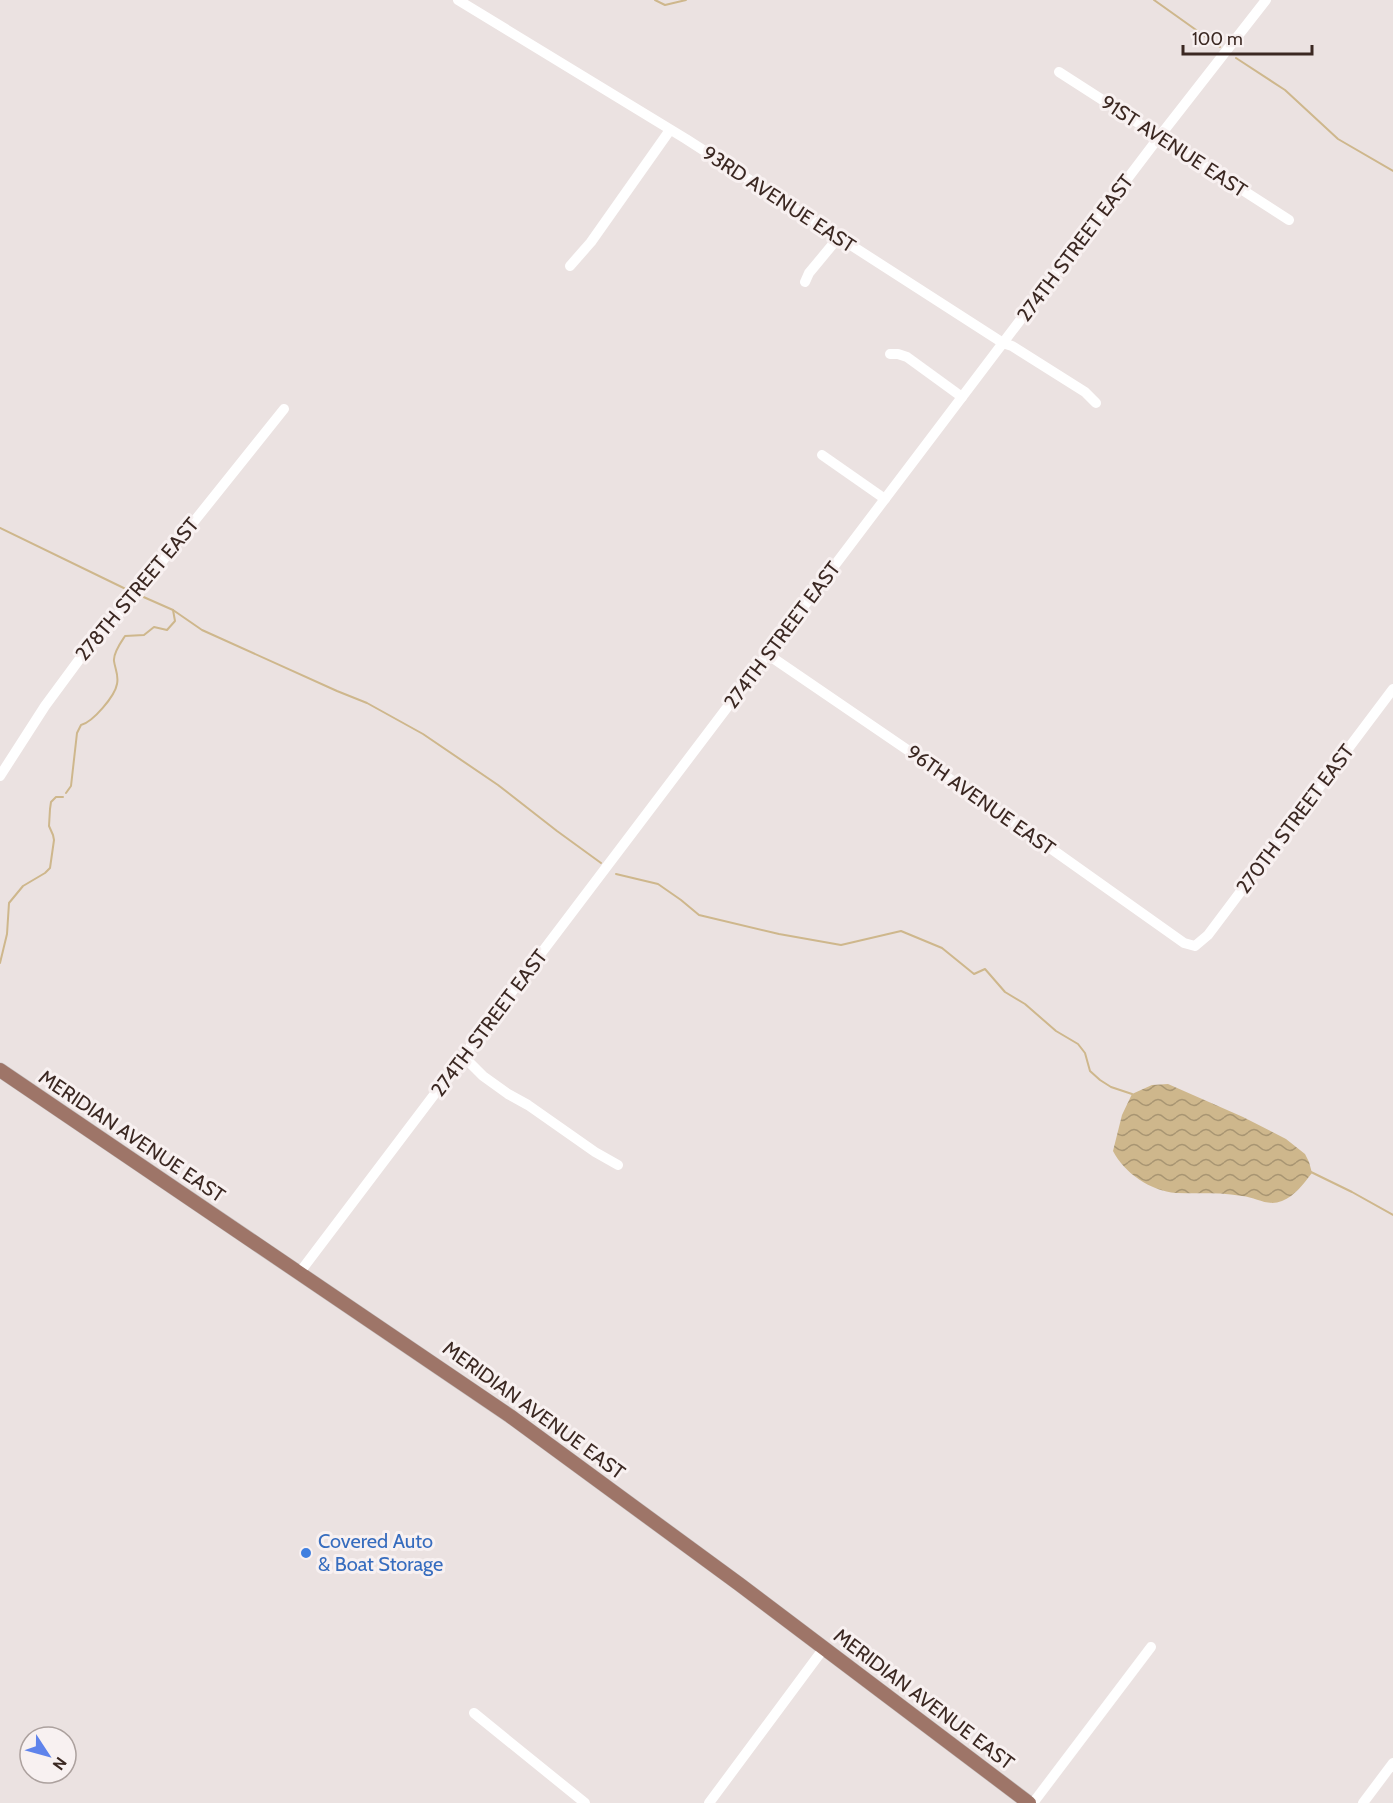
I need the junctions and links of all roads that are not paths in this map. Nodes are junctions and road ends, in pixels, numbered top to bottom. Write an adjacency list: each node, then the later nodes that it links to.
1 (458, 0): 4 (street, 93RD AVENUE EAST)
2 (1266, 0): 5 (street, 274TH STREET EAST)
3 (1059, 72): 5 (street, 91ST AVENUE EAST)
4 (670, 130): 7 (street, 93RD AVENUE EAST); 8 (street)
5 (1159, 137): 6 (street, 91ST AVENUE EAST); 10 (street, 274TH STREET EAST)
6 (1288, 220)
7 (838, 238): 9 (street); 10 (street, 93RD AVENUE EAST)
8 (570, 266)
9 (805, 282)
10 (1003, 343): 12 (street, 274TH STREET EAST); 13 (street, 93RD AVENUE EAST)
11 (890, 354): 12 (street)
12 (962, 397): 16 (street, 274TH STREET EAST)
13 (1096, 403)
14 (284, 409): 19 (street, 278TH STREET EAST)
15 (822, 455): 16 (street)
16 (885, 499): 17 (street, 274TH STREET EAST)
17 (767, 654): 20 (street, 96TH AVENUE EAST); 21 (street, 274TH STREET EAST)
18 (1393, 689): 20 (street, 270TH STREET EAST)
19 (0, 776)
20 (1195, 945)
21 (462, 1058): 23 (street); 24 (street, 274TH STREET EAST)
22 (0, 1070): 24 (main road, MERIDIAN AVENUE EAST)
23 (618, 1165)
24 (300, 1272): 26 (main road, MERIDIAN AVENUE EAST)
25 (1151, 1647): 31 (street)
26 (824, 1648): 30 (street); 31 (main road, MERIDIAN AVENUE EAST)
27 (474, 1713): 29 (street)
28 (1393, 1763): 32 (street)
29 (585, 1803)
30 (709, 1803)
31 (1031, 1803)
32 (1363, 1803)

